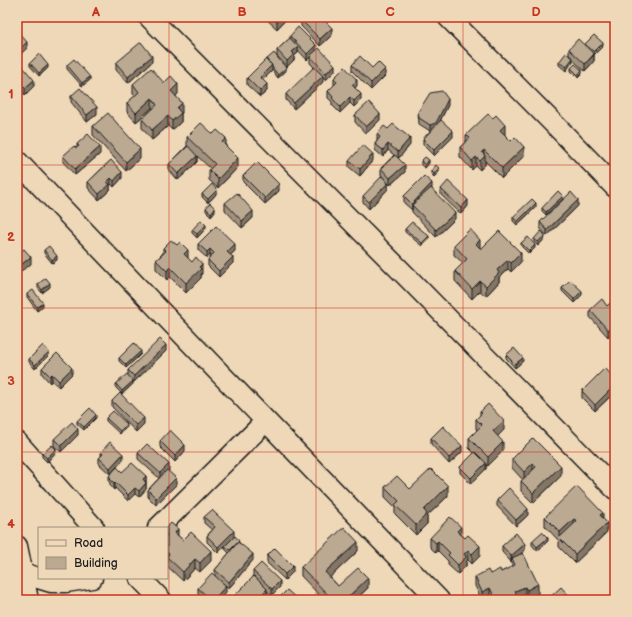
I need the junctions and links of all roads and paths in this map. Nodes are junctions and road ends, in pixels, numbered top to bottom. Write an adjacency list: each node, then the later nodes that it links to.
1 (149, 17): 7 (street)
2 (448, 17): 4 (street)
3 (17, 161): 5 (street)
4 (615, 187)
5 (266, 421): 9 (street); 18 (street)
6 (17, 442): 8 (street)
7 (615, 489)
8 (93, 527)
9 (159, 527)
10 (17, 546): 11 (street)
11 (22, 573): 12 (street); 16 (street)
12 (38, 578)
13 (41, 579): 14 (street)
14 (86, 579)
15 (141, 579): 17 (street)
16 (28, 600)
17 (162, 600)
18 (439, 600)

